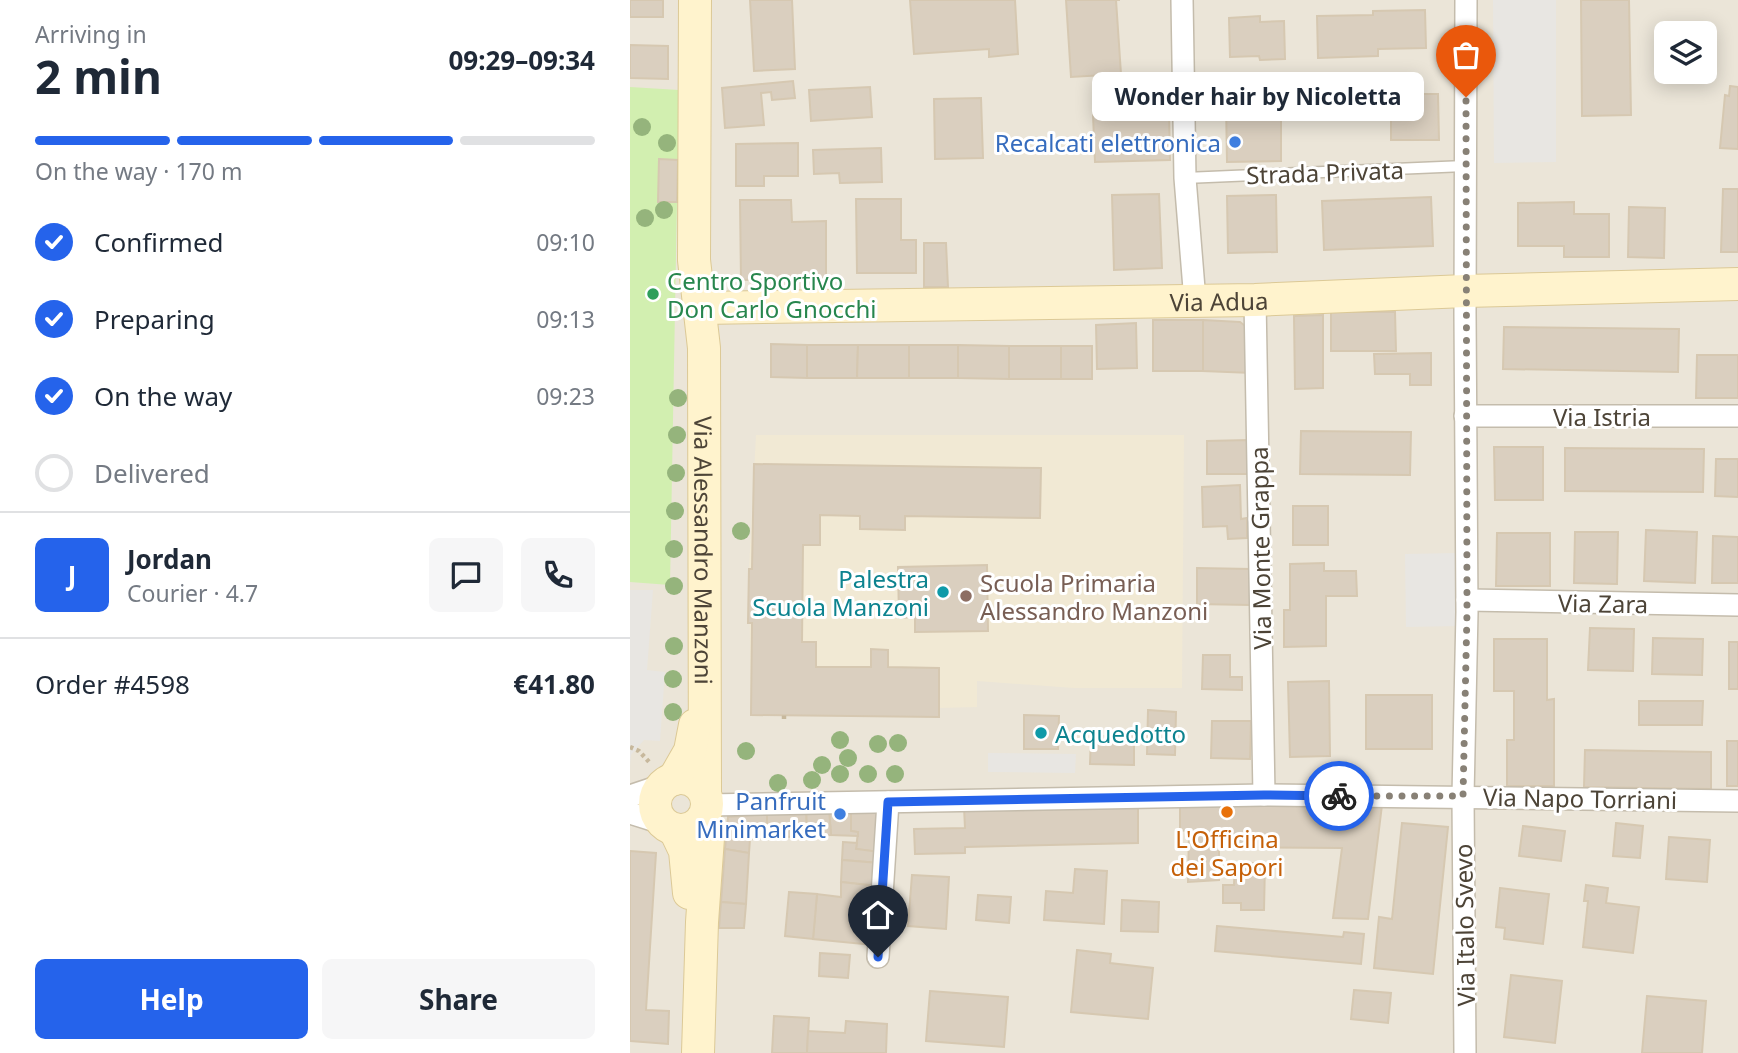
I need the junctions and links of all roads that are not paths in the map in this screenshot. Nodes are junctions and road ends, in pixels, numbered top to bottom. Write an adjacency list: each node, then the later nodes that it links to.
1 (695, 0): 11 (street, Via Alessandro Manzoni)
2 (709, 0): 11 (street, Via Alessandro Manzoni)
3 (1182, 0): 6 (street)
4 (1466, 0): 5 (street, Via Italo Svevo)
5 (1465, 166): 6 (lane, Strada Privata); 8 (street, Via Italo Svevo)
6 (1185, 178): 10 (street)
7 (1738, 284): 8 (street, Via Adua)
8 (1465, 292): 9 (street, Via Adua); 12 (street, Via Italo Svevo)
9 (1255, 300): 10 (street, Via Adua); 17 (street, Via Monte Grappa)
10 (1195, 301): 11 (street, Via Adua)
11 (701, 309): 16 (street, Via Alessandro Manzoni); 23 (street, Via Alessandro Manzoni)
12 (1465, 416): 13 (street, Via Istria); 14 (street, Via Italo Svevo)
13 (1738, 416)
14 (1467, 600): 15 (street, Via Zara); 19 (street, Via Italo Svevo)
15 (1738, 605)
16 (665, 778): 18 (street); 23 (street); 23 (street, Via Alessandro Manzoni)
17 (1264, 795): 19 (street, Via Napo Torriani); 21 (street, Via Napo Torriani)
18 (630, 796)
19 (1463, 796): 20 (street, Via Napo Torriani); 27 (street, Via Italo Svevo)
20 (1738, 800)
21 (888, 802): 23 (street, Via Napo Torriani); 24 (street)
22 (630, 813): 23 (street, Via Napo Torriani)
23 (691, 814): 25 (street); 26 (street)
24 (878, 957)
25 (686, 1053)
26 (698, 1053)
27 (1465, 1053)

